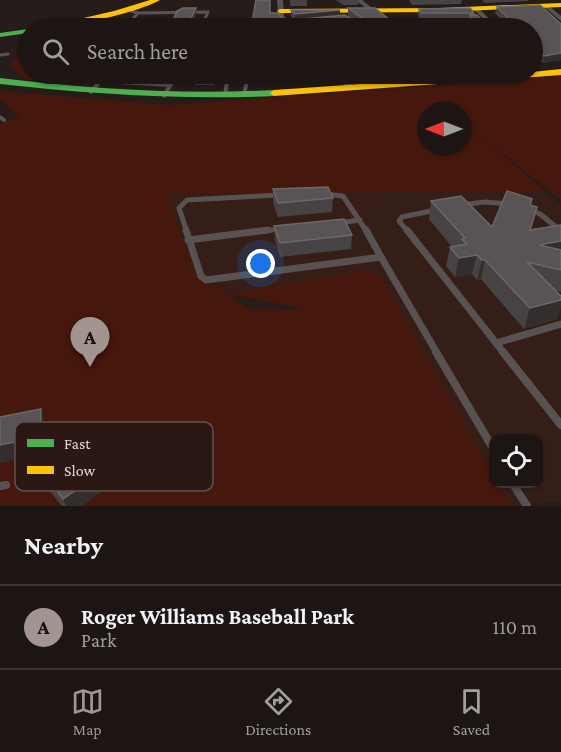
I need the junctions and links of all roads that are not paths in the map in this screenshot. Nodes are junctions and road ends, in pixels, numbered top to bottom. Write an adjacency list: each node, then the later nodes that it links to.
1 (157, 0): 7 (street)
2 (358, 0): 8 (street)
3 (280, 5): 8 (street)
4 (545, 5): 5 (street); 6 (street); 13 (street)
5 (561, 5)
6 (475, 8): 8 (street); 12 (street)
7 (132, 11): 9 (street); 10 (lane); 11 (lane)
8 (373, 11)
9 (96, 18)
10 (136, 18)
11 (205, 18)
12 (486, 18)
13 (561, 19)
14 (18, 32): 15 (street)
15 (0, 35)
16 (8, 54): 17 (lane)
17 (0, 55)
18 (561, 72): 19 (street)
19 (543, 73)
20 (0, 81): 21 (street)
21 (18, 83)
22 (25, 84): 31 (street)
23 (98, 84): 31 (lane)
24 (123, 84): 30 (lane)
25 (171, 84): 30 (lane)
26 (227, 84): 33 (lane)
27 (246, 84): 32 (lane)
28 (367, 84): 29 (street)
29 (350, 86): 32 (street)
30 (167, 90): 31 (street); 33 (street)
31 (91, 92)
32 (244, 94): 33 (street)
33 (225, 95)
34 (313, 194): 40 (lane)
35 (282, 195): 44 (lane)
36 (455, 206): 37 (lane)
37 (515, 206)
38 (523, 207): 43 (lane)
39 (444, 208): 47 (lane)
40 (360, 220): 41 (lane); 45 (lane)
41 (325, 224)
42 (291, 228): 44 (lane)
43 (561, 231)
44 (188, 240): 45 (lane)
45 (381, 257): 49 (lane)
46 (561, 324): 47 (lane)
47 (496, 343): 48 (lane)
48 (561, 425)
49 (489, 441)
50 (516, 488): 51 (lane)
51 (526, 506)

